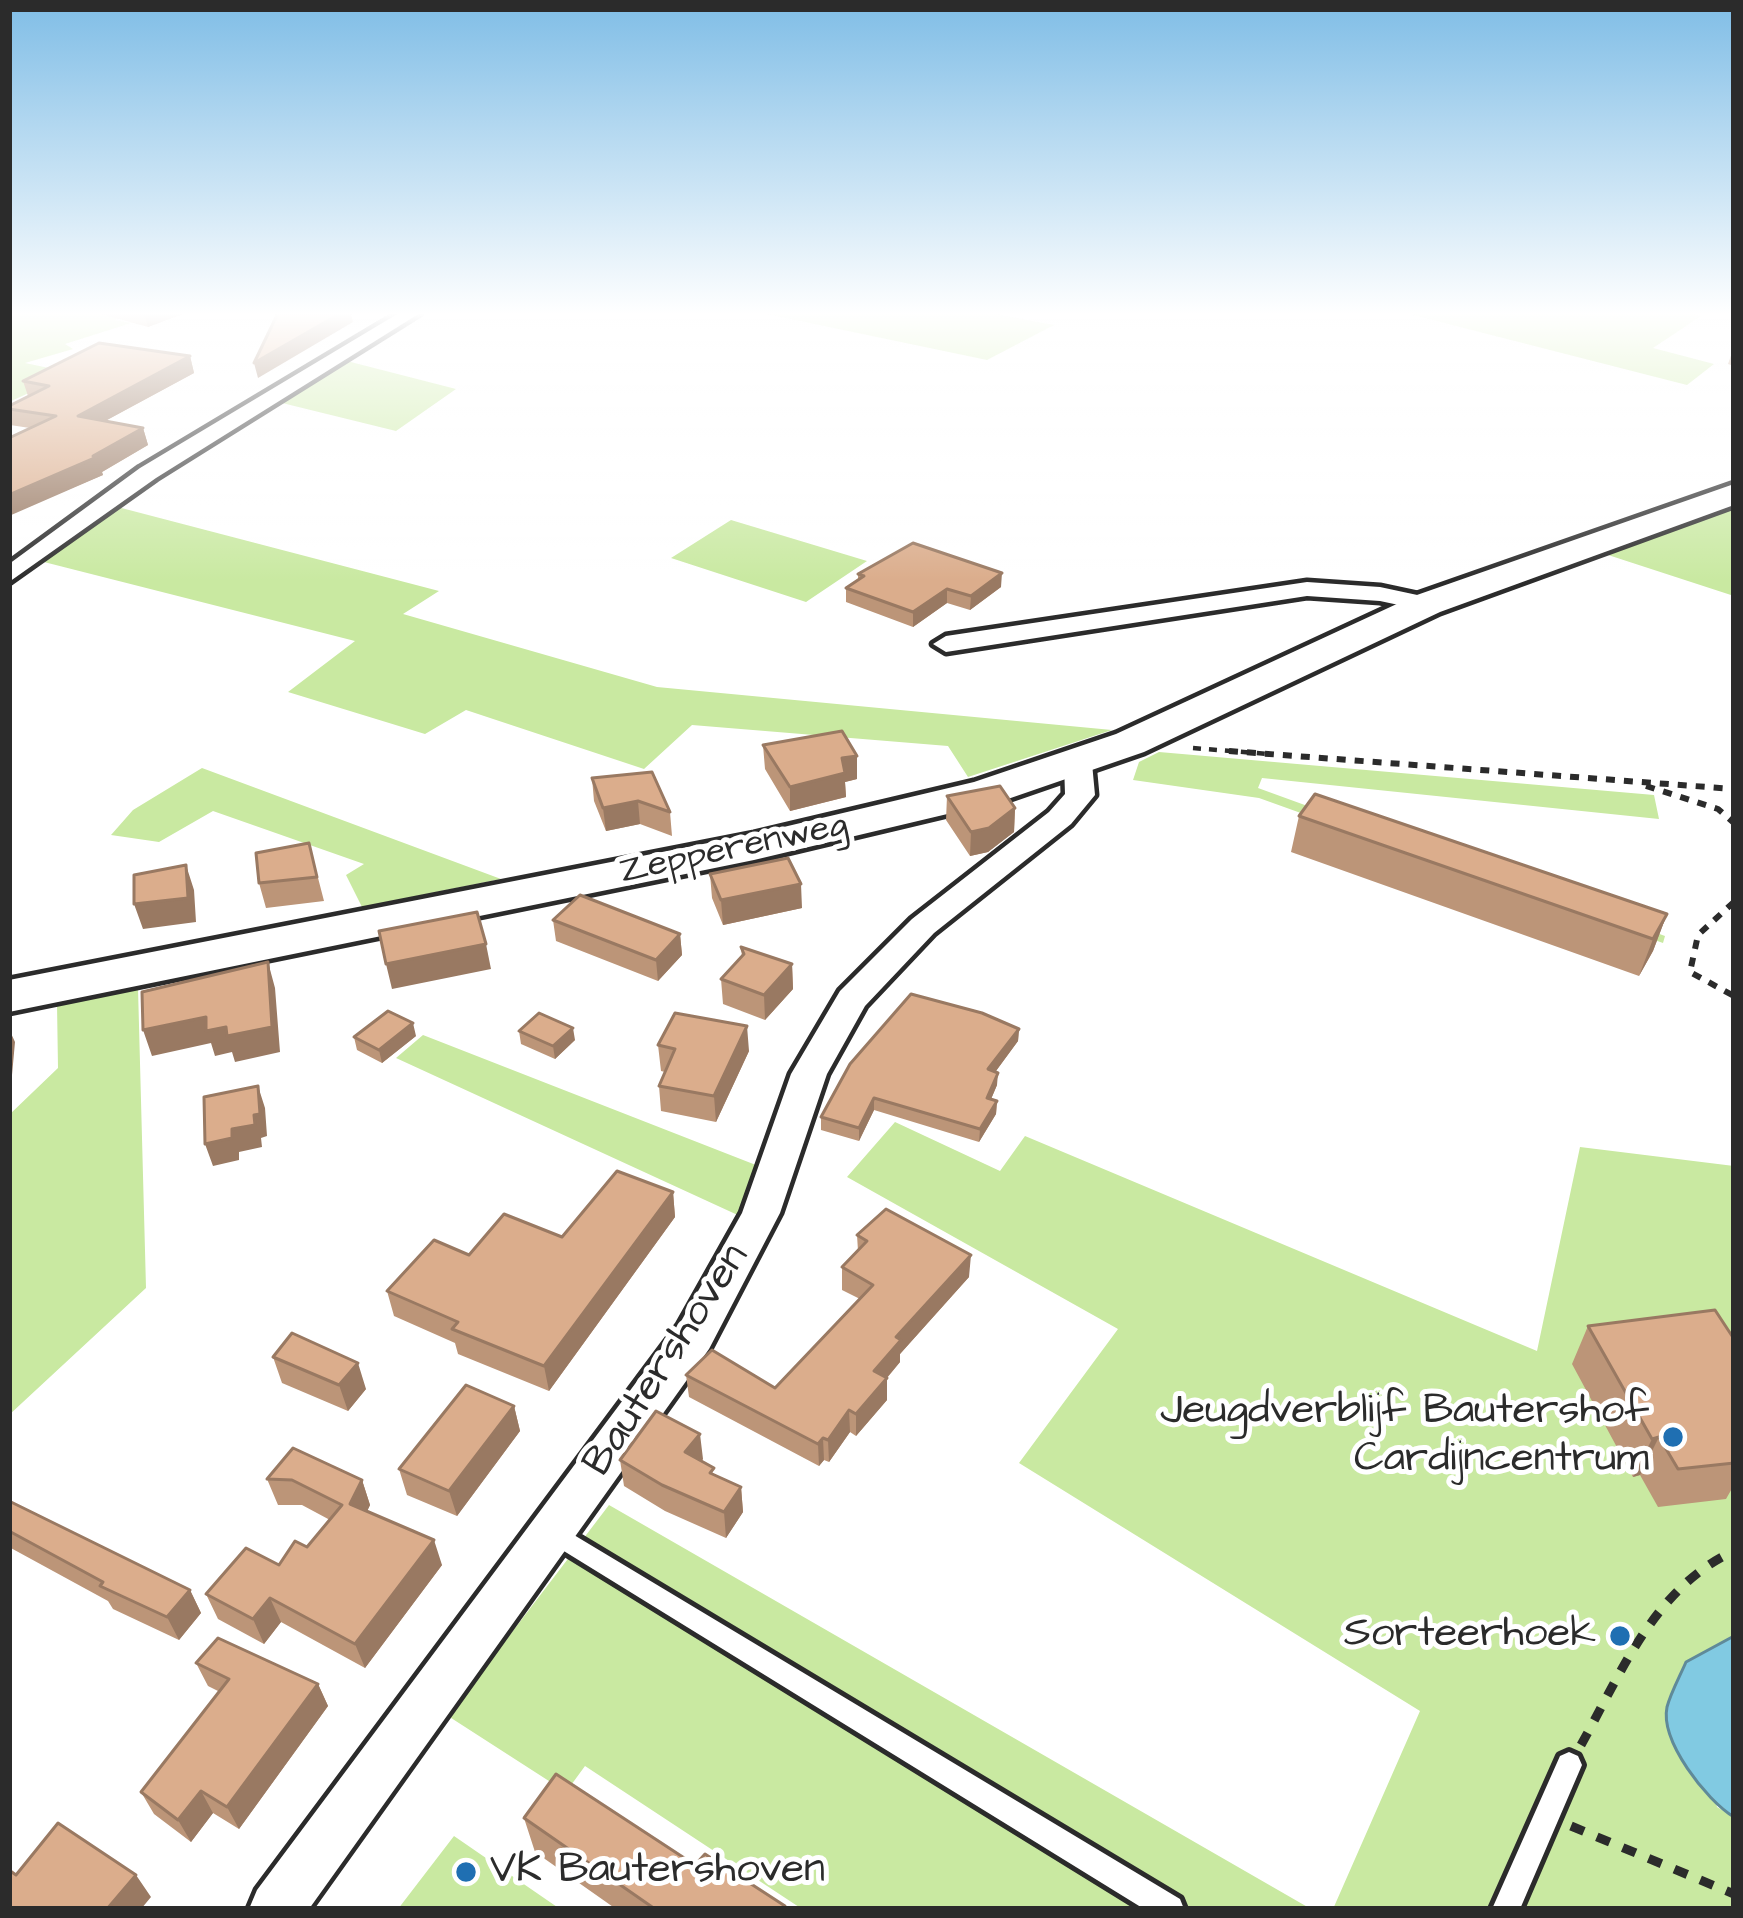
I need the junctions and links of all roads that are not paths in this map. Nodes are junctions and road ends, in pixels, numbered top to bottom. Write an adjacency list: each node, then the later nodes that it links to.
1 (264, 403): 3 (street)
2 (1734, 494): 4 (street, Zepperenweg)
3 (9, 575)
4 (1426, 604): 5 (street); 6 (street, Zepperenweg)
5 (946, 644)
6 (1078, 764): 7 (street, Zepperenweg); 8 (street, Bautershoven)
7 (9, 996)
8 (553, 1532): 10 (street, Bautershoven); 11 (lane)
9 (1570, 1765): 12 (lane)
10 (276, 1909)
11 (1169, 1909)
12 (1506, 1909)

